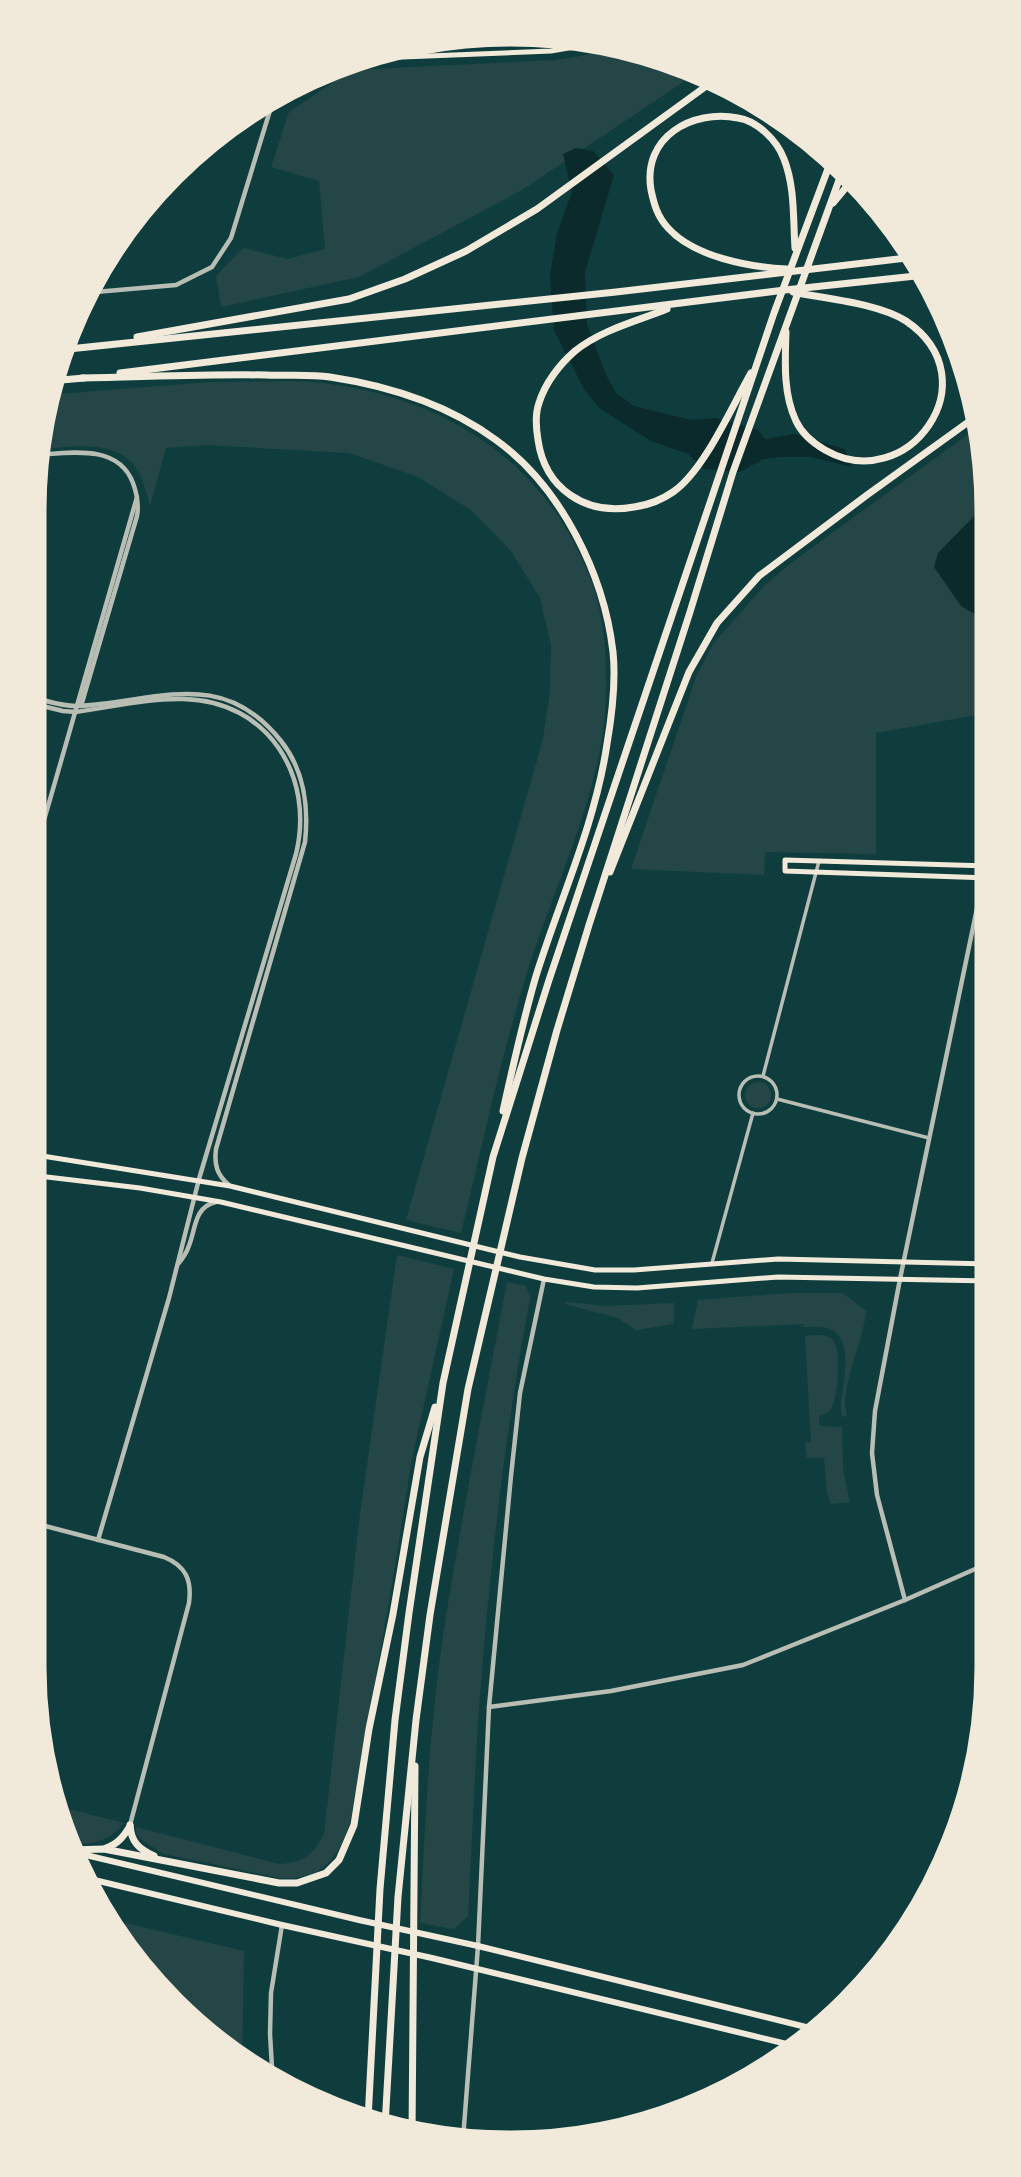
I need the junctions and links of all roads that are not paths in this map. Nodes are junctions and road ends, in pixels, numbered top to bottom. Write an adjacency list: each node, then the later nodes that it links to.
1 (579, 47): 2 (main road)
2 (392, 57)
3 (707, 85): 17 (highway)
4 (271, 108): 14 (street)
5 (829, 167): 9 (highway)
6 (840, 177): 8 (highway)
7 (848, 185): 8 (highway)
8 (828, 209): 16 (highway)
9 (795, 253): 11 (highway); 19 (highway)
10 (905, 258): 11 (highway)
11 (812, 269): 17 (highway)
12 (916, 276): 13 (highway)
13 (785, 290): 15 (highway); 16 (highway)
14 (96, 292)
15 (676, 305): 19 (highway); 20 (highway)
16 (786, 324): 33 (highway)
17 (81, 347): 18 (highway)
18 (71, 348)
19 (760, 357): 39 (highway)
20 (82, 378): 21 (highway); 39 (highway)
21 (61, 381)
22 (970, 420): 33 (highway)
23 (45, 454): 26 (street)
24 (42, 700): 26 (street)
25 (42, 706): 26 (street)
26 (78, 708): 27 (street); 41 (street); 42 (street)
27 (42, 825)
28 (819, 861): 29 (main road); 30 (street); 30 (main road)
29 (979, 865)
30 (816, 872): 31 (main road); 34 (street)
31 (979, 878)
32 (979, 910): 37 (street)
33 (589, 925): 58 (highway)
34 (763, 1076): 35 (street); 36 (street)
35 (777, 1099): 36 (street); 37 (street)
36 (753, 1113): 46 (street)
37 (929, 1138): 45 (street)
38 (42, 1156): 41 (main road)
39 (493, 1157): 52 (highway)
40 (42, 1176): 43 (main road)
41 (199, 1179): 42 (main road); 43 (street)
42 (230, 1185): 46 (main road)
43 (195, 1197): 44 (main road); 48 (street)
44 (221, 1202): 48 (street); 49 (main road)
45 (903, 1262): 46 (main road); 47 (main road); 50 (street)
46 (712, 1264)
47 (979, 1264)
48 (177, 1267): 54 (street)
49 (544, 1279): 50 (main road); 57 (street)
50 (900, 1279): 51 (main road); 56 (street)
51 (979, 1281)
52 (443, 1383): 63 (highway); 71 (highway)
53 (42, 1525): 54 (street)
54 (98, 1539): 59 (street)
55 (979, 1567): 56 (street)
56 (905, 1600): 57 (street)
57 (489, 1707): 66 (street)
58 (416, 1720): 72 (highway); 73 (highway)
59 (130, 1825): 60 (highway); 63 (highway)
60 (104, 1849): 61 (highway); 63 (highway)
61 (80, 1850)
62 (81, 1853): 66 (main road)
63 (164, 1860)
64 (93, 1880): 65 (main road)
65 (282, 1925): 67 (main road); 70 (street)
66 (478, 1946): 67 (street); 68 (main road)
67 (476, 1969): 69 (main road); 74 (street)
68 (809, 2028)
69 (787, 2044)
70 (272, 2070)
71 (368, 2113)
72 (385, 2118)
73 (412, 2124)
74 (464, 2132)

